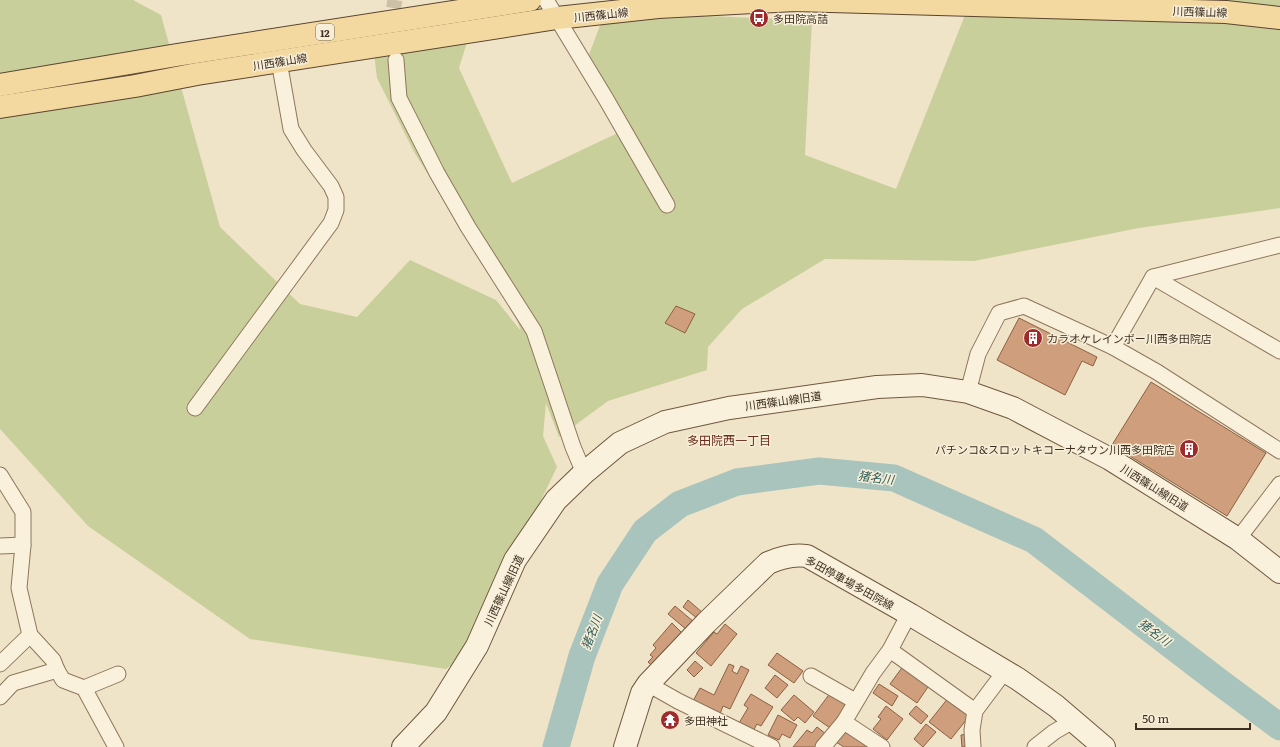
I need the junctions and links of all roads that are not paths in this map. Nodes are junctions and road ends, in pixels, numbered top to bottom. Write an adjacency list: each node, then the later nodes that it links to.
1 (530, 0): 7 (main road, 川西篠山線 / 12)
2 (546, 0): 3 (street)
3 (557, 18): 4 (main road, 川西篠山線 / 12); 6 (main road, 川西篠山線 / 12); 9 (street)
4 (1280, 18)
5 (396, 60): 17 (street)
6 (280, 61): 8 (main road, 川西篠山線 / 12); 15 (street)
7 (0, 86)
8 (0, 107)
9 (667, 205)
10 (1280, 245): 11 (street)
11 (1153, 278): 12 (street); 13 (street)
12 (1113, 346): 14 (street); 16 (street)
13 (1280, 351)
14 (968, 392): 17 (street, 川西篠山線旧道); 20 (street, 川西篠山線旧道)
15 (195, 408)
16 (1280, 451)
17 (584, 473): 40 (street, 川西篠山線旧道)
18 (0, 475): 21 (street)
19 (1280, 484): 20 (street)
20 (1238, 539): 23 (street, 川西篠山線旧道)
21 (23, 545): 22 (street); 25 (street)
22 (0, 546)
23 (1280, 572)
24 (909, 614): 26 (street); 29 (street, 多田停車場多田院線); 32 (street, 多田停車場多田院線)
25 (30, 635): 27 (street); 28 (street)
26 (890, 650): 35 (street); 36 (street)
27 (0, 664)
28 (57, 670): 33 (street); 34 (street)
29 (1005, 671): 36 (street); 37 (street, 多田停車場多田院線)
30 (118, 674): 33 (street)
31 (811, 676): 35 (street)
32 (648, 684): 41 (street, 多田停車場多田院線); 42 (street)
33 (84, 688): 39 (street)
34 (0, 697)
35 (856, 701): 38 (street)
36 (975, 711): 45 (street)
37 (1073, 721): 46 (street); 47 (street, 多田停車場多田院線)
38 (844, 722): 43 (street); 44 (street)
39 (116, 747)
40 (403, 747)
41 (626, 747)
42 (772, 747)
43 (823, 747)
44 (882, 747)
45 (973, 747)
46 (1035, 747)
47 (1104, 747)

